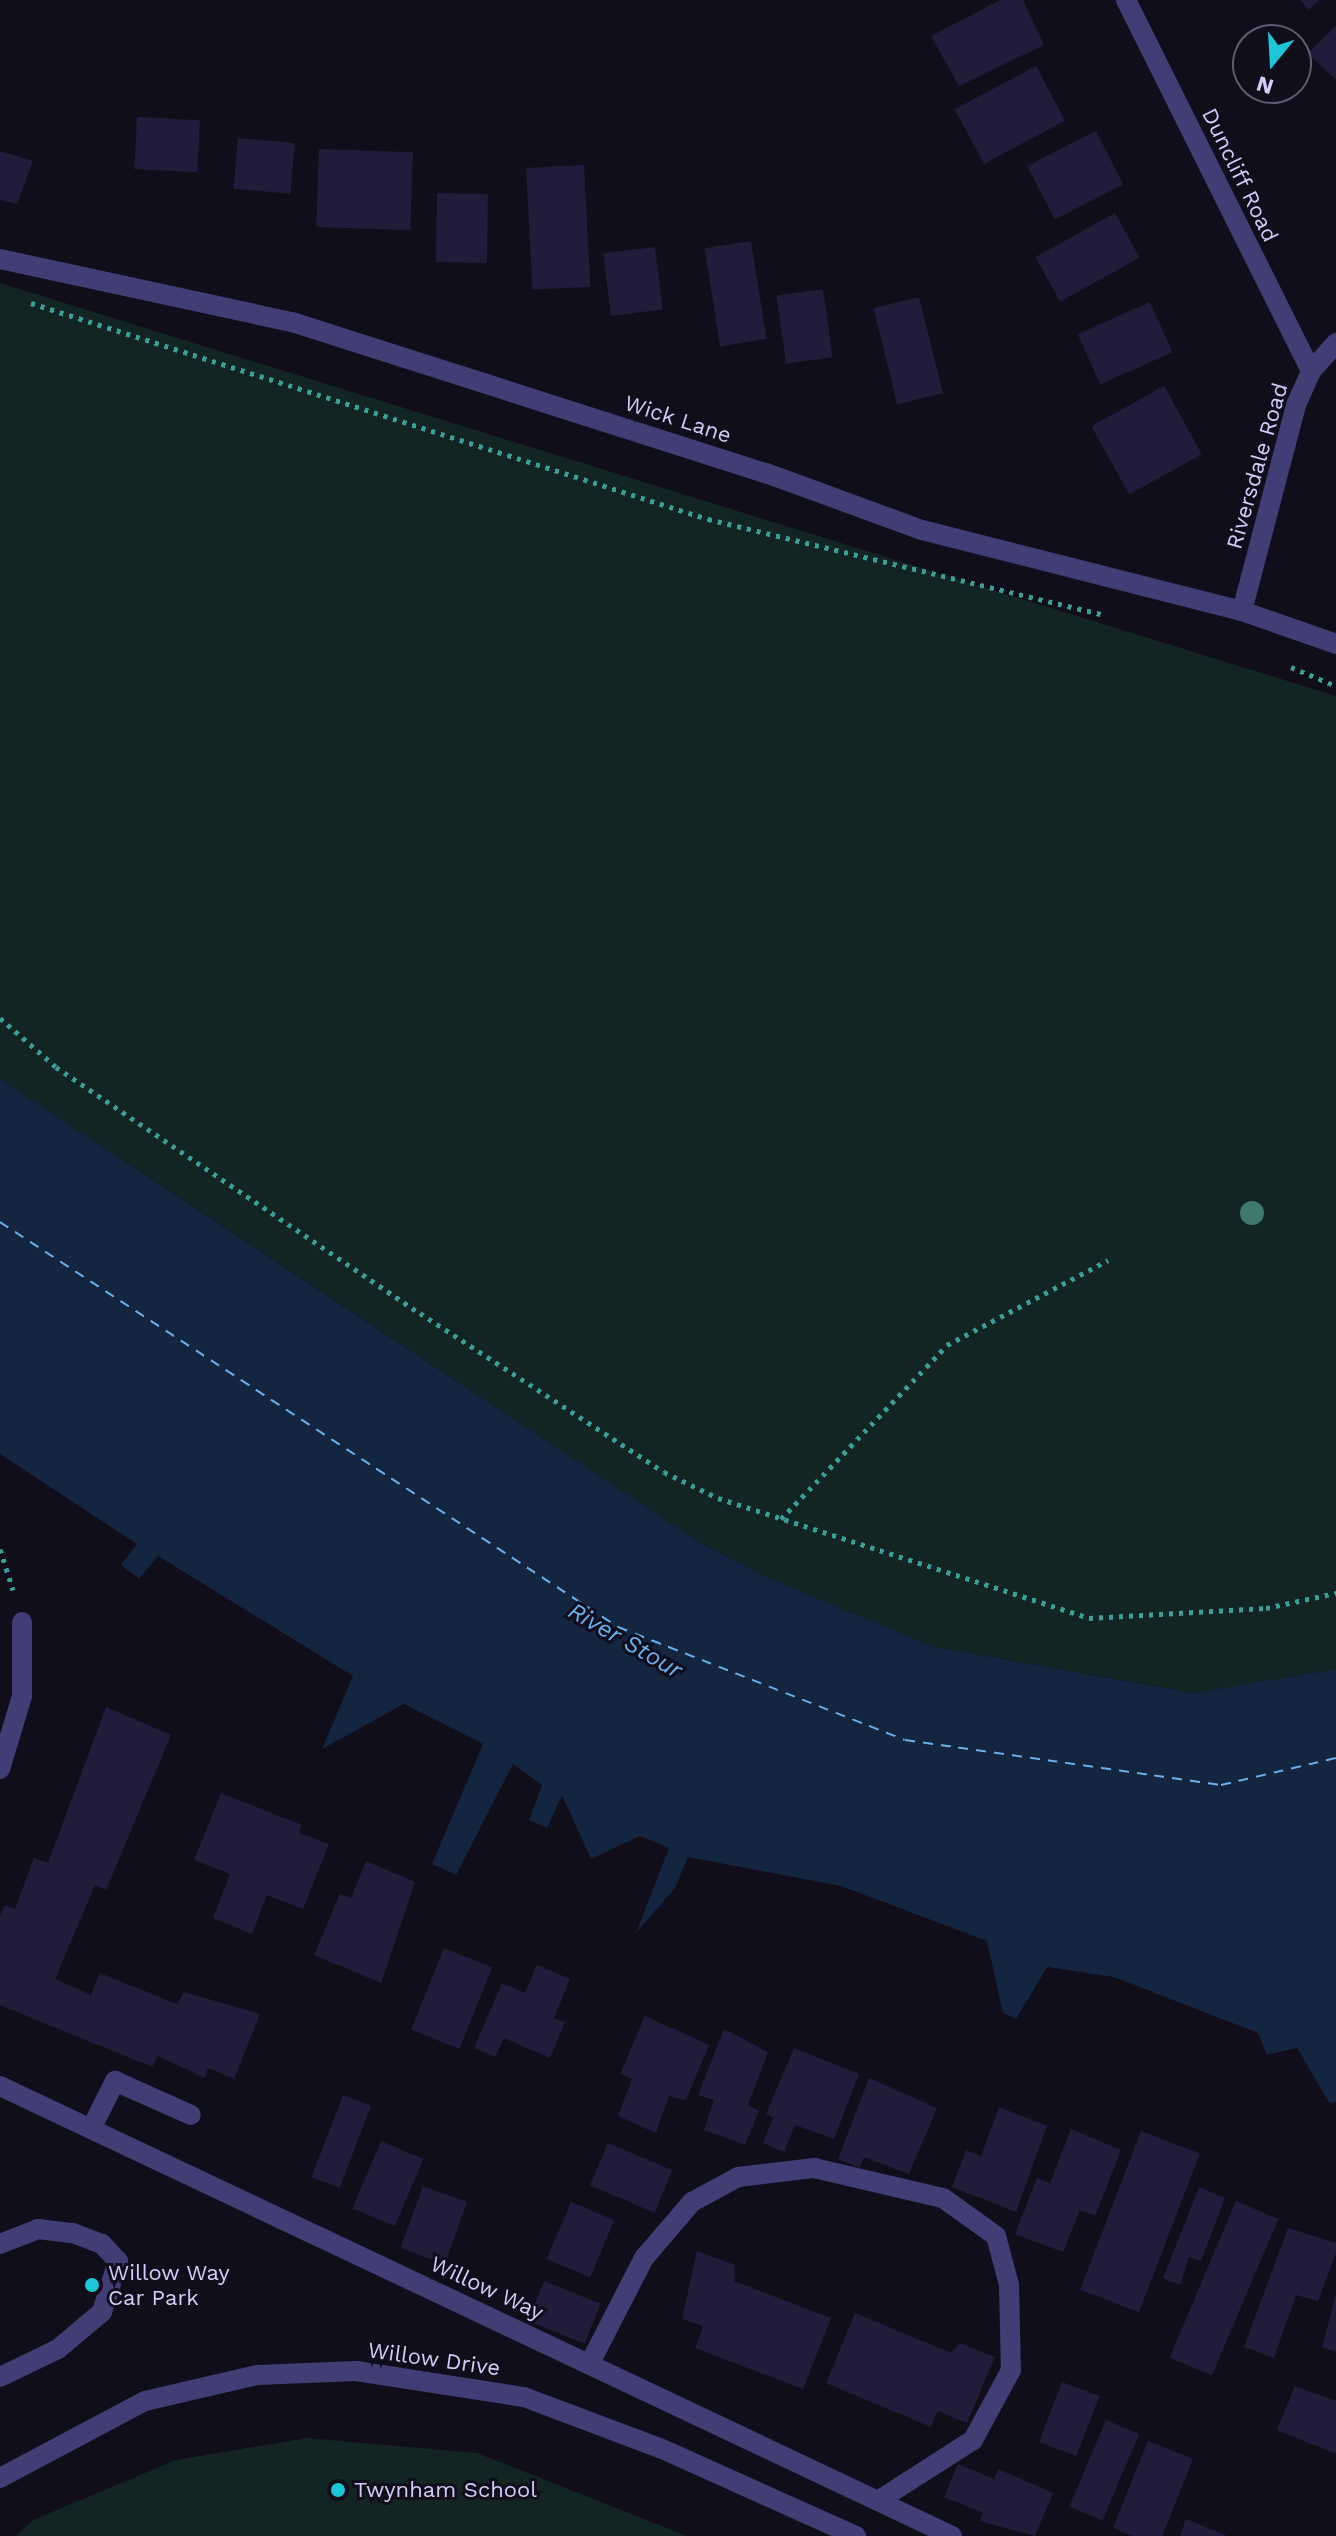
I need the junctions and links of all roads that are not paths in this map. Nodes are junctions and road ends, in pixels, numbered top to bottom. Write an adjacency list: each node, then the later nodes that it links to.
1 (1126, 0): 4 (street, Duncliff Road)
2 (0, 259): 5 (street, Wick Lane)
3 (1336, 343): 4 (street, Riversdale Road)
4 (1311, 371): 5 (street, Riversdale Road)
5 (1242, 611): 6 (street, Wick Lane)
6 (1336, 644)
7 (22, 1622): 8 (street)
8 (0, 1769)
9 (0, 2086): 11 (street, Willow Way)
10 (191, 2115): 11 (street)
11 (91, 2129): 13 (street, Willow Way)
12 (0, 2244): 14 (street)
13 (590, 2363): 16 (street, Willow Way); 16 (street)
14 (0, 2377)
15 (0, 2478): 17 (street, Willow Drive)
16 (879, 2500): 18 (street, Willow Way)
17 (856, 2536)
18 (952, 2536)

